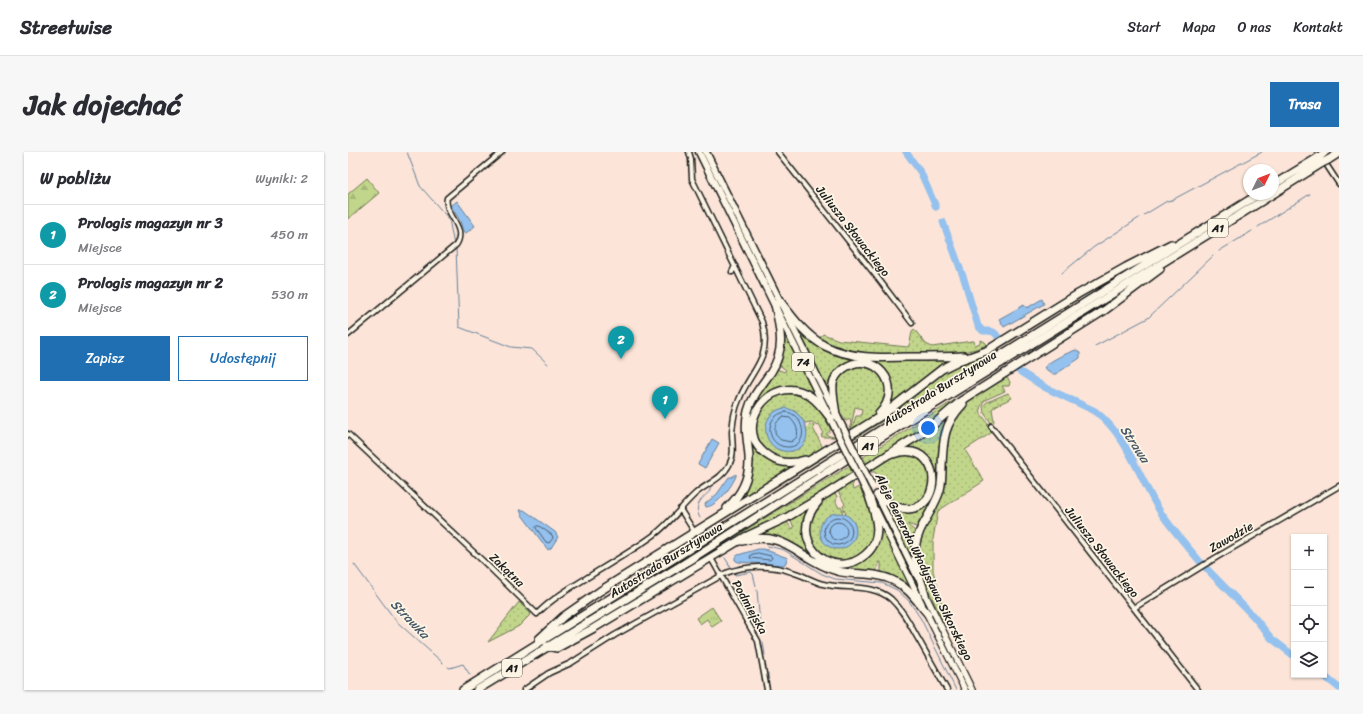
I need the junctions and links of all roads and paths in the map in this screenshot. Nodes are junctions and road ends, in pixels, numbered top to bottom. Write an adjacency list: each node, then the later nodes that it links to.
1 (502, 152): 19 (street)
2 (689, 152): 15 (street)
3 (699, 152): 17 (main road, Aleje Generała Władysława Sikorskiego / 74)
4 (706, 152): 17 (main road, Aleje Generała Władysława Sikorskiego / 74)
5 (778, 152): 18 (street, Juliusza Słowackiego)
6 (1339, 153): 7 (highway, Autostrada Bursztynowa / A1)
7 (1323, 156): 8 (highway, Autostrada Bursztynowa / A1); 9 (street); 10 (highway, Autostrada Bursztynowa / A1)
8 (1279, 182)
9 (1339, 184)
10 (1279, 189)
11 (1249, 200): 13 (highway, Autostrada Bursztynowa / A1)
12 (1263, 200): 14 (highway, Autostrada Bursztynowa / A1)
13 (1213, 223): 20 (highway); 42 (highway, Autostrada Bursztynowa / A1)
14 (1189, 246): 21 (highway); 41 (highway, Autostrada Bursztynowa / A1)
15 (734, 266): 16 (street); 32 (street)
16 (732, 272)
17 (777, 303): 20 (highway); 22 (main road, Aleje Generała Władysława Sikorskiego / 74); 33 (highway)
18 (912, 323)
19 (348, 335)
20 (976, 355): 23 (highway)
21 (976, 392): 28 (highway); 38 (highway)
22 (834, 417): 23 (highway); 25 (main road, Aleje Generała Władysława Sikorskiego); 27 (highway)
23 (870, 421): 27 (highway)
24 (991, 426): 39 (street, Juliusza Słowackiego)
25 (841, 432): 31 (main road, Aleje Generała Władysława Sikorskiego, bridge); 31 (main road, Aleje Generała Władysława Sikorskiego, bridge)
26 (348, 434): 32 (street, Zakątna)
27 (821, 452): 33 (highway)
28 (883, 458): 30 (highway); 31 (highway)
29 (1339, 486): 39 (street, Zawodzie)
30 (826, 494): 31 (highway); 35 (highway)
31 (874, 497): 38 (main road, Aleje Generała Władysława Sikorskiego); 40 (main road, Aleje Generała Władysława Sikorskiego)
32 (680, 509): 34 (street)
33 (714, 519): 42 (highway)
34 (692, 528)
35 (728, 546): 40 (highway); 41 (highway)
36 (712, 560): 37 (street, Podmiejska)
37 (722, 576): 45 (street); 46 (street, Podmiejska); 47 (street)
38 (925, 594): 49 (main road, Aleje Generała Władysława Sikorskiego)
39 (1134, 608): 50 (street, Juliusza Słowackiego)
40 (928, 614): 48 (main road, Aleje Generała Władysława Sikorskiego)
41 (547, 646): 44 (highway, Autostrada Bursztynowa / A1)
42 (532, 647): 43 (highway, Autostrada Bursztynowa / A1)
43 (463, 690)
44 (477, 690)
45 (524, 690)
46 (767, 690)
47 (947, 690)
48 (965, 690)
49 (972, 690)
50 (1198, 690)

